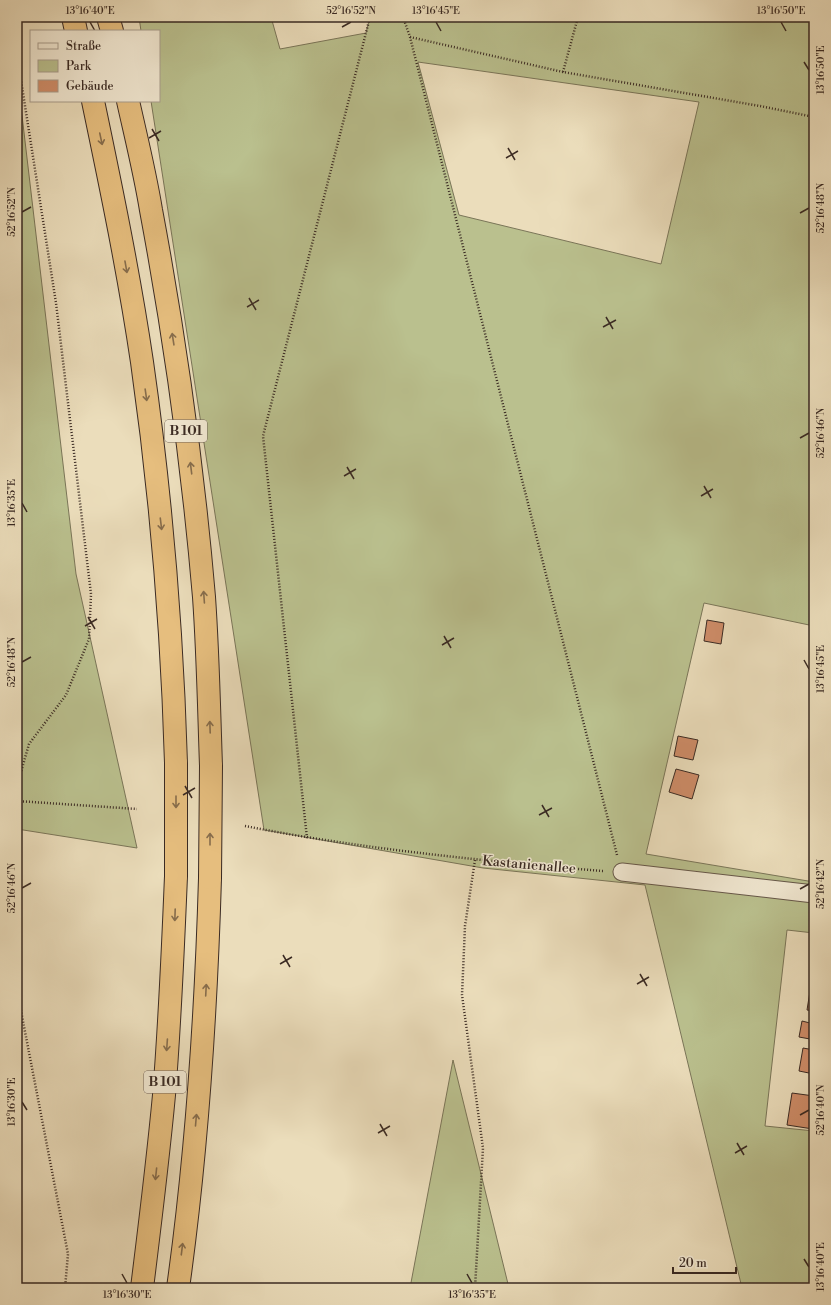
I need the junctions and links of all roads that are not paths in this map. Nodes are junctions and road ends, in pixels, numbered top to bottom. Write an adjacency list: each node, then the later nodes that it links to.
1 (73, 17): 3 (highway)
2 (108, 17): 4 (highway)
3 (76, 30)
4 (112, 30)
5 (93, 102): 9 (highway, B 101, one-way to 9, bridge)
6 (128, 102): 10 (highway, B 101, one-way to 6, bridge)
7 (622, 872): 8 (street)
8 (814, 894)
9 (142, 1288)
10 (178, 1288)

